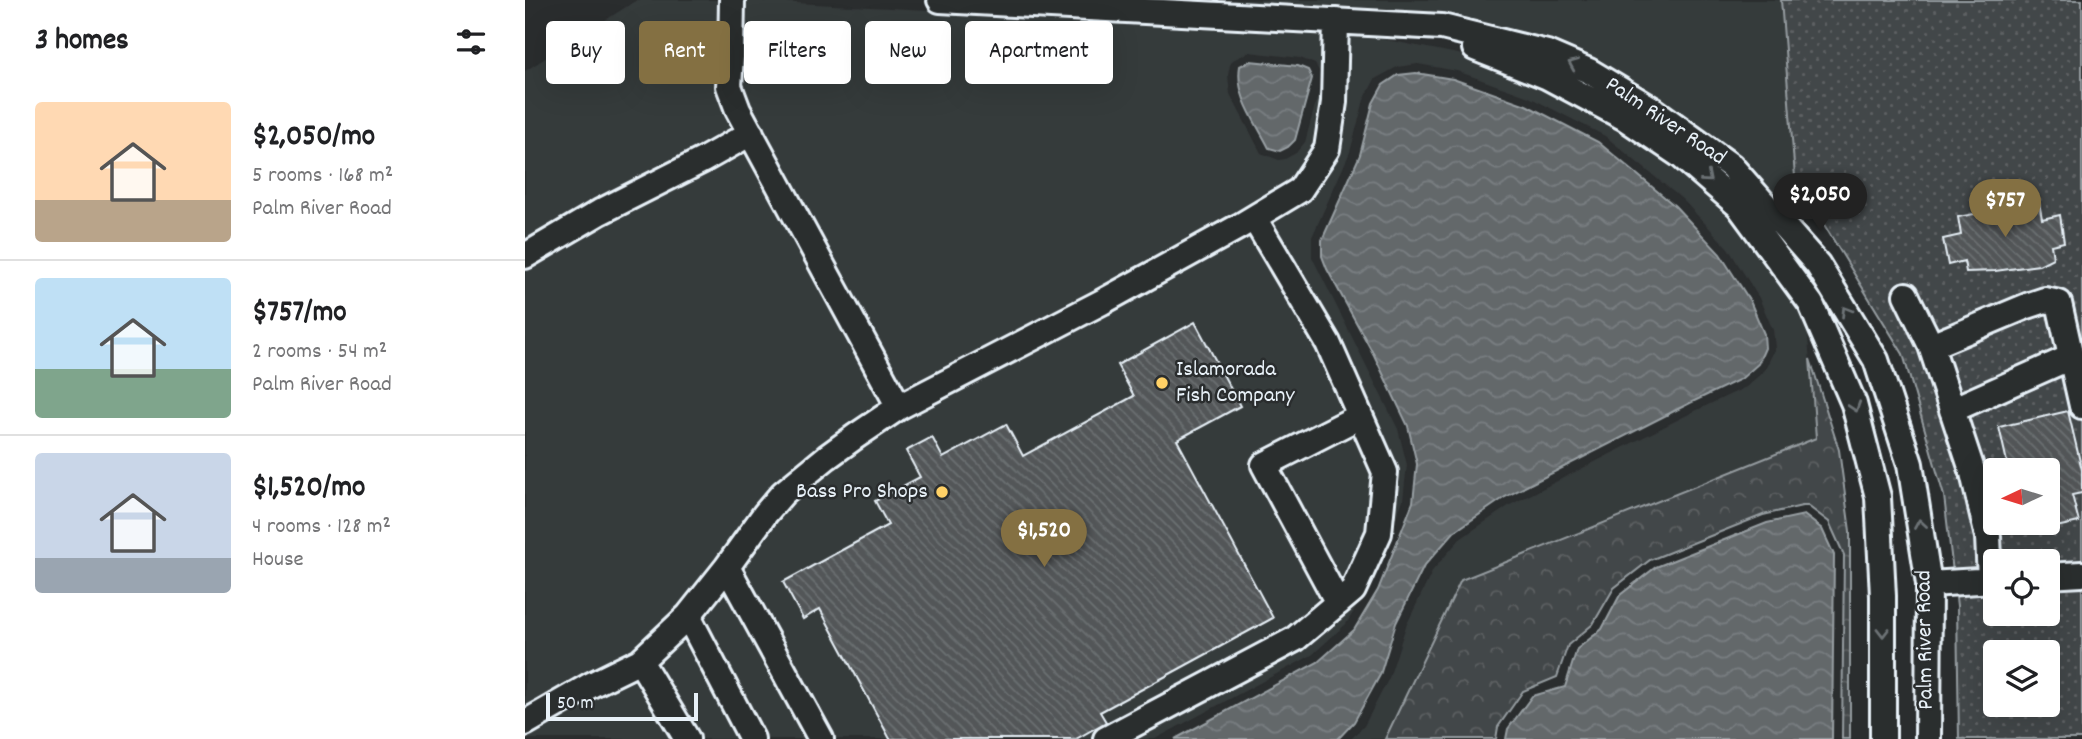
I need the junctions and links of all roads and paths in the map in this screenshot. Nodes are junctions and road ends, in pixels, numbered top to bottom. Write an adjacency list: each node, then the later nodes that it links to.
1 (731, 0): 4 (street)
2 (940, 0): 3 (street, Palm River Road)
3 (1347, 22): 5 (street); 19 (street, Palm River Road, one-way to 3); 28 (street, Palm River Road, one-way to 28)
4 (751, 133): 6 (street); 11 (street)
5 (1254, 218): 11 (street); 13 (street)
6 (525, 256)
7 (1906, 295): 8 (street)
8 (1931, 346): 9 (street); 12 (street)
9 (2071, 356): 10 (street); 12 (street)
10 (2082, 406)
11 (899, 407): 15 (street)
12 (1952, 410): 14 (street)
13 (1360, 416): 20 (street); 20 (street)
14 (1989, 549)
15 (727, 567): 21 (street); 26 (street)
16 (2082, 573): 17 (street)
17 (2060, 575)
18 (1983, 581): 19 (street)
19 (1929, 584): 29 (street, Palm River Road)
20 (1338, 603): 27 (street)
21 (688, 617): 22 (street); 25 (street)
22 (640, 661): 23 (street); 24 (street)
23 (525, 723)
24 (687, 739)
25 (752, 739)
26 (821, 739)
27 (1106, 739)
28 (1883, 739)
29 (1928, 739)

